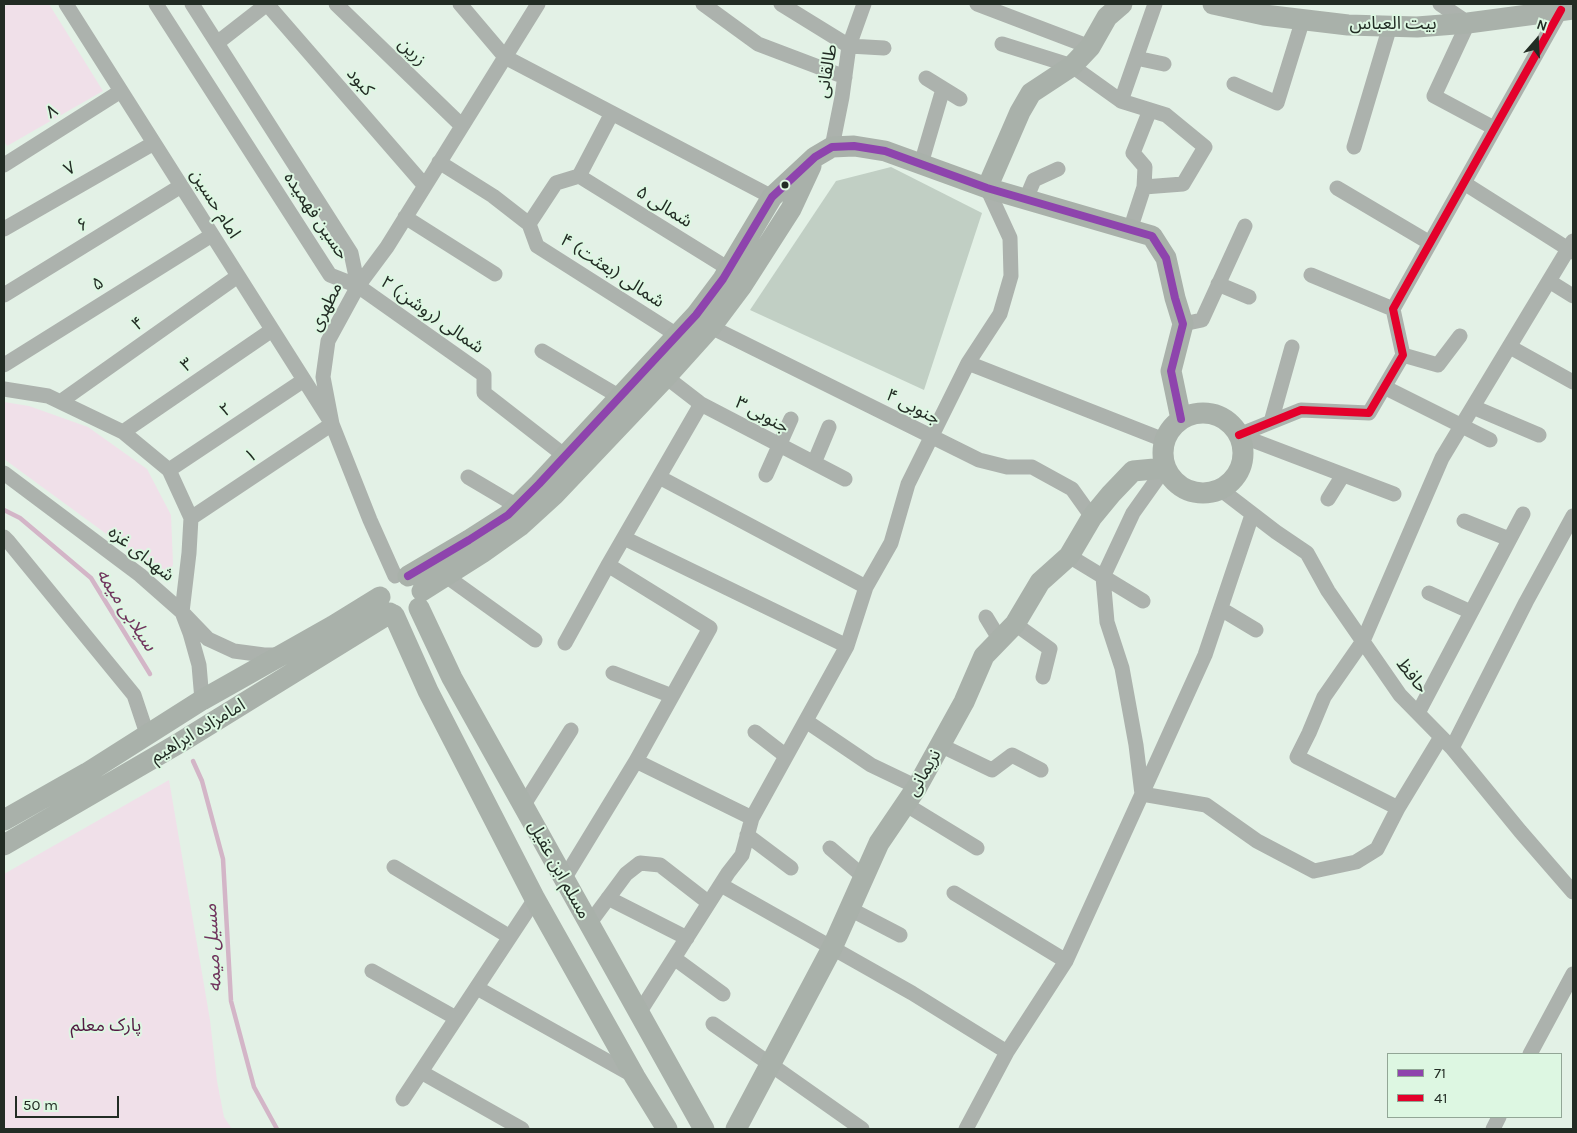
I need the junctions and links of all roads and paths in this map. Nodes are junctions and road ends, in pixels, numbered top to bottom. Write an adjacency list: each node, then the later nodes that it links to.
1 (66, 4): 35 (street, امام حسین)
2 (156, 4): 72 (street, حسین فهمیده)
3 (192, 4): 22 (street, حسین فهمیده)
4 (267, 4): 22 (street); 52 (street, کبود)
5 (336, 4): 40 (street, زرین)
6 (460, 4): 27 (street)
7 (538, 4): 27 (street, مطهری)
8 (703, 4): 31 (street)
9 (781, 4): 24 (street)
10 (864, 4): 24 (street, طالقانی)
11 (977, 4): 25 (street)
12 (1122, 4): 25 (street)
13 (1155, 4): 28 (street)
14 (1213, 4): 16 (street, بیت العباس)
15 (1440, 4): 20 (street)
16 (1244, 7): 19 (street, بیت العباس)
17 (1526, 9): 18 (street, بیت العباس); 20 (street, بیت العباس)
18 (1567, 10): 41 (street)
19 (1303, 19): 21 (street, بیت العباس); 33 (street)
20 (1468, 23): 21 (street, بیت العباس); 41 (street)
21 (1390, 26): 43 (street)
22 (217, 42): 72 (street, حسین فهمیده)
23 (1002, 44): 30 (street)
24 (849, 46): 26 (street); 31 (street, طالقانی)
25 (1090, 47): 30 (street)
26 (884, 48)
27 (505, 57): 39 (street); 40 (street, مطهری)
28 (1136, 58): 29 (street); 37 (street)
29 (1164, 64)
30 (1072, 66): 37 (street); 54 (street)
31 (845, 77): 44 (street, طالقانی)
32 (926, 78): 34 (street)
33 (1234, 84)
34 (943, 89): 36 (street); 46 (street)
35 (121, 91): 42 (street, امام حسین); 47 (street, ۸)
36 (960, 99)
37 (1121, 101): 38 (street)
38 (1150, 110): 53 (street); 53 (street)
39 (612, 113): 49 (street); 56 (street)
40 (462, 126): 45 (street, مطهری)
41 (1494, 128): 50 (street)
42 (154, 143): 51 (street, امام حسین); 61 (street, ۷)
43 (1354, 147)
44 (823, 152): 46 (street); 56 (street); 78 (street)
45 (439, 162): 52 (street, مطهری); 59 (street, ۴ شمالی (بعثت))
46 (921, 164): 54 (street)
47 (4, 165)
48 (1058, 169): 57 (street)
49 (579, 176): 59 (street); 66 (street, ۵ شمالی)
50 (1464, 183): 64 (street); 65 (street)
51 (182, 186): 63 (street, امام حسین); 73 (street, ۶)
52 (425, 186): 58 (street, مطهری)
53 (1144, 187): 62 (street)
54 (987, 188): 57 (street); 86 (street)
55 (1337, 188): 64 (street)
56 (772, 197): 66 (street)
57 (1026, 199): 62 (street)
58 (405, 217): 67 (street); 72 (street, مطهری)
59 (529, 224): 80 (street, ۴ شمالی (بعثت))
60 (1245, 226): 71 (street)
61 (4, 228)
62 (1130, 230): 77 (street)
63 (212, 235): 69 (street, امام حسین); 87 (street, ۵)
64 (1430, 243): 76 (street)
65 (1571, 248): 70 (street)
66 (729, 269): 80 (street)
67 (496, 274)
68 (1311, 275): 76 (street)
69 (238, 276): 79 (street, امام حسین); 94 (street, ۴)
70 (1549, 281): 74 (street); 83 (street)
71 (1218, 284): 75 (street); 77 (street)
72 (358, 286): 100 (street, مطهری); 110 (street, ۲ شمالی (روشن))
73 (4, 295)
74 (1573, 296)
75 (1249, 297)
76 (1393, 309): 85 (street)
77 (1183, 324): 98 (street)
78 (711, 327): 88 (street); 106 (street, ۴ جنوبی)
79 (272, 330): 89 (street, امام حسین); 103 (street, ۳)
80 (677, 335): 93 (street)
81 (1460, 336): 85 (street)
82 (1292, 347): 99 (street)
83 (1510, 347): 90 (street); 96 (street)
84 (542, 351): 93 (street)
85 (1404, 355): 91 (street)
86 (968, 363): 106 (street); 107 (street)
87 (4, 365)
88 (666, 377): 95 (street, ۳ جنوبی); 135 (street)
89 (304, 380): 100 (street, امام حسین); 113 (street, ۲)
90 (1573, 382)
91 (1384, 387): 99 (street); 101 (street)
92 (4, 389): 94 (street)
93 (620, 397): 110 (street)
94 (60, 402): 103 (street)
95 (701, 404): 109 (street, ۳ جنوبی); 118 (street)
96 (1474, 407): 101 (street); 105 (street)
97 (791, 419): 109 (street)
98 (1181, 419): 104 (street); 107 (street)
99 (1272, 422): 104 (street)
100 (332, 424): 128 (street, ۱); 137 (street, مطهری)
101 (1462, 425): 108 (street); 150 (street)
102 (829, 427): 111 (street)
103 (123, 432): 113 (street)
104 (1239, 435): 115 (street); 120 (street)
105 (1540, 435)
106 (931, 437): 127 (street, ۴ جنوبی); 138 (street)
107 (1164, 440): 112 (street)
108 (1490, 440)
109 (780, 445): 111 (street, ۳ جنوبی); 116 (street)
110 (565, 456): 123 (street)
111 (814, 463): 119 (street, ۳ جنوبی)
112 (1165, 468): 120 (street); 127 (street, نریمانی); 136 (street)
113 (169, 470): 128 (street)
114 (4, 472): 143 (street, شهدای غزه)
115 (1343, 475): 121 (street); 122 (street)
116 (766, 476)
117 (468, 477): 123 (street)
118 (659, 477): 131 (street); 138 (street)
119 (845, 479)
120 (1220, 489): 125 (street, حافظ)
121 (1394, 494)
122 (1328, 499)
123 (517, 506): 137 (street)
124 (1523, 514): 132 (street)
125 (1252, 515): 142 (street); 150 (street, حافظ)
126 (1573, 516): 167 (street)
127 (1092, 517): 133 (street, نریمانی)
128 (191, 518): 143 (street)
129 (1464, 521): 132 (street)
130 (4, 537): 164 (street)
131 (624, 538): 134 (street); 152 (street)
132 (1509, 540): 144 (street)
133 (1069, 556): 136 (street); 146 (street, نریمانی)
134 (608, 565): 151 (street); 158 (street)
135 (446, 576): 137 (street); 148 (street)
136 (1103, 577): 140 (street); 171 (street)
137 (411, 587): 141 (street); 141 (street); 156 (street, مسلم ابن عقیل)
138 (866, 587): 152 (street)
139 (1429, 594): 144 (street)
140 (1143, 601)
141 (388, 608): 153 (street, امامزاده ابراهیم); 157 (street, مسلم ابن عقیل); 178 (street, امامزاده ابراهیم)
142 (1221, 609): 147 (street); 171 (street)
143 (182, 612): 153 (street); 159 (street, شهدای غزه)
144 (1471, 612): 160 (street)
145 (986, 617): 149 (street)
146 (1015, 624): 149 (street, نریمانی); 155 (street)
147 (1256, 630)
148 (535, 640)
149 (1000, 640): 166 (street, نریمانی)
150 (1363, 641): 160 (street, حافظ); 174 (street)
151 (565, 643)
152 (847, 646): 161 (street)
153 (281, 655): 159 (street, امامزاده ابراهیم)
154 (613, 673): 158 (street)
155 (1043, 677)
156 (452, 678): 157 (street); 173 (street, مسلم ابن عقیل)
157 (428, 690): 189 (street, مسلم ابن عقیل)
158 (672, 696): 169 (street)
159 (202, 700): 164 (street, امامزاده ابراهیم)
160 (1418, 713): 165 (street, حافظ)
161 (806, 721): 168 (street); 172 (street)
162 (571, 730): 173 (street)
163 (755, 732): 168 (street)
164 (147, 734): 176 (street, امامزاده ابراهیم)
165 (1441, 737): 167 (street, حافظ); 174 (street)
166 (940, 745): 170 (street); 172 (street, نریمانی)
167 (1452, 748): 186 (street, حافظ)
168 (786, 756): 175 (street)
169 (636, 761): 175 (street); 184 (street)
170 (1041, 770)
171 (1142, 794): 174 (street); 198 (street)
172 (911, 796): 180 (street); 183 (street, نریمانی)
173 (523, 806): 184 (street, مسلم ابن عقیل)
174 (1398, 808)
175 (752, 818): 177 (street)
176 (4, 820)
177 (747, 835): 182 (street); 185 (street)
178 (4, 845)
179 (830, 848): 183 (street)
180 (977, 848)
181 (394, 866): 194 (street)
182 (791, 868)
183 (864, 877): 191 (street, نریمانی)
184 (564, 879): 192 (street, مسلم ابن عقیل)
185 (720, 885): 190 (street); 196 (street)
186 (1573, 892)
187 (954, 893): 198 (street)
188 (608, 898): 190 (street); 192 (street); 195 (street)
189 (535, 899): 194 (street); 210 (street, مسلم ابن عقیل)
190 (709, 903): 195 (street)
191 (850, 909): 193 (street); 196 (street, نریمانی)
192 (589, 924): 203 (street, مسلم ابن عقیل)
193 (900, 935)
194 (510, 937): 201 (street)
195 (687, 938): 197 (street)
196 (832, 948): 206 (street); 208 (street, نریمانی)
197 (674, 958): 202 (street); 203 (street)
198 (1066, 961): 206 (street)
199 (372, 971): 204 (street)
200 (1573, 974): 207 (street)
201 (476, 988): 204 (street); 210 (street)
202 (723, 994)
203 (639, 1013): 215 (street, مسلم ابن عقیل)
204 (456, 1018): 209 (street)
205 (713, 1024): 208 (street)
206 (1007, 1052): 218 (street)
207 (1531, 1053)
208 (770, 1065): 216 (street, نریمانی); 217 (street)
209 (421, 1072): 211 (street); 213 (street)
210 (635, 1077): 214 (street, مسلم ابن عقیل)
211 (404, 1098)
212 (1498, 1118): 219 (street)
213 (522, 1129)
214 (667, 1129)
215 (704, 1129)
216 (736, 1129)
217 (862, 1129)
218 (966, 1129)
219 (1492, 1129)

